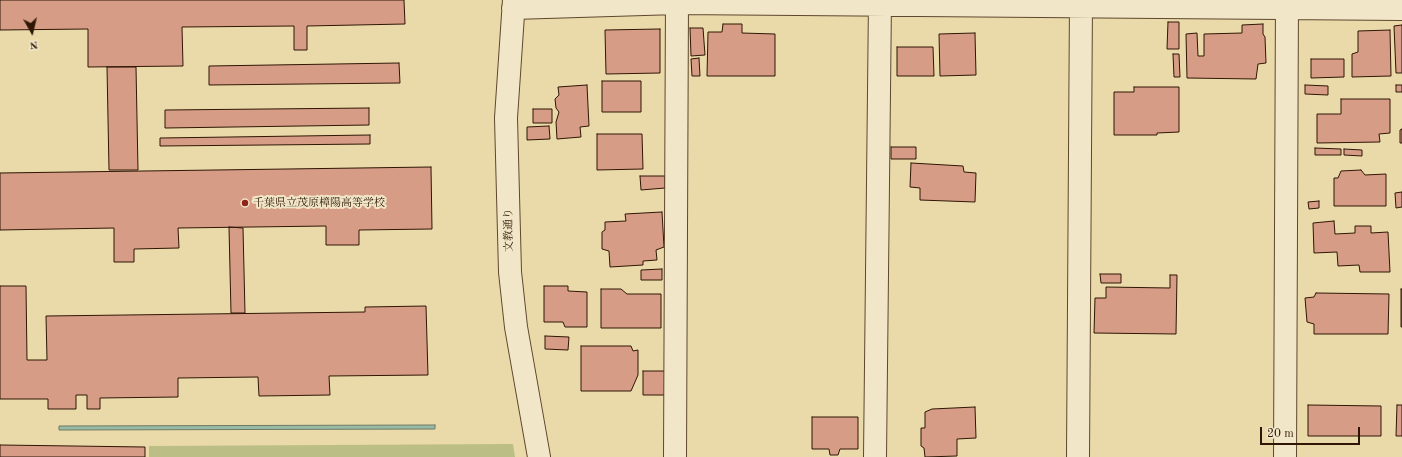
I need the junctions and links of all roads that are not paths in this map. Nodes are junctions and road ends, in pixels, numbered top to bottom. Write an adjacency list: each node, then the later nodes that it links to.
1 (677, 2): 2 (street); 4 (street); 8 (street)
2 (880, 2): 3 (street); 9 (street)
3 (1081, 3): 5 (street); 10 (street)
4 (513, 4): 7 (street, 文教通り)
5 (1286, 4): 6 (street); 11 (street)
6 (1402, 9)
7 (539, 457)
8 (675, 457)
9 (875, 457)
10 (1078, 457)
11 (1286, 457)

